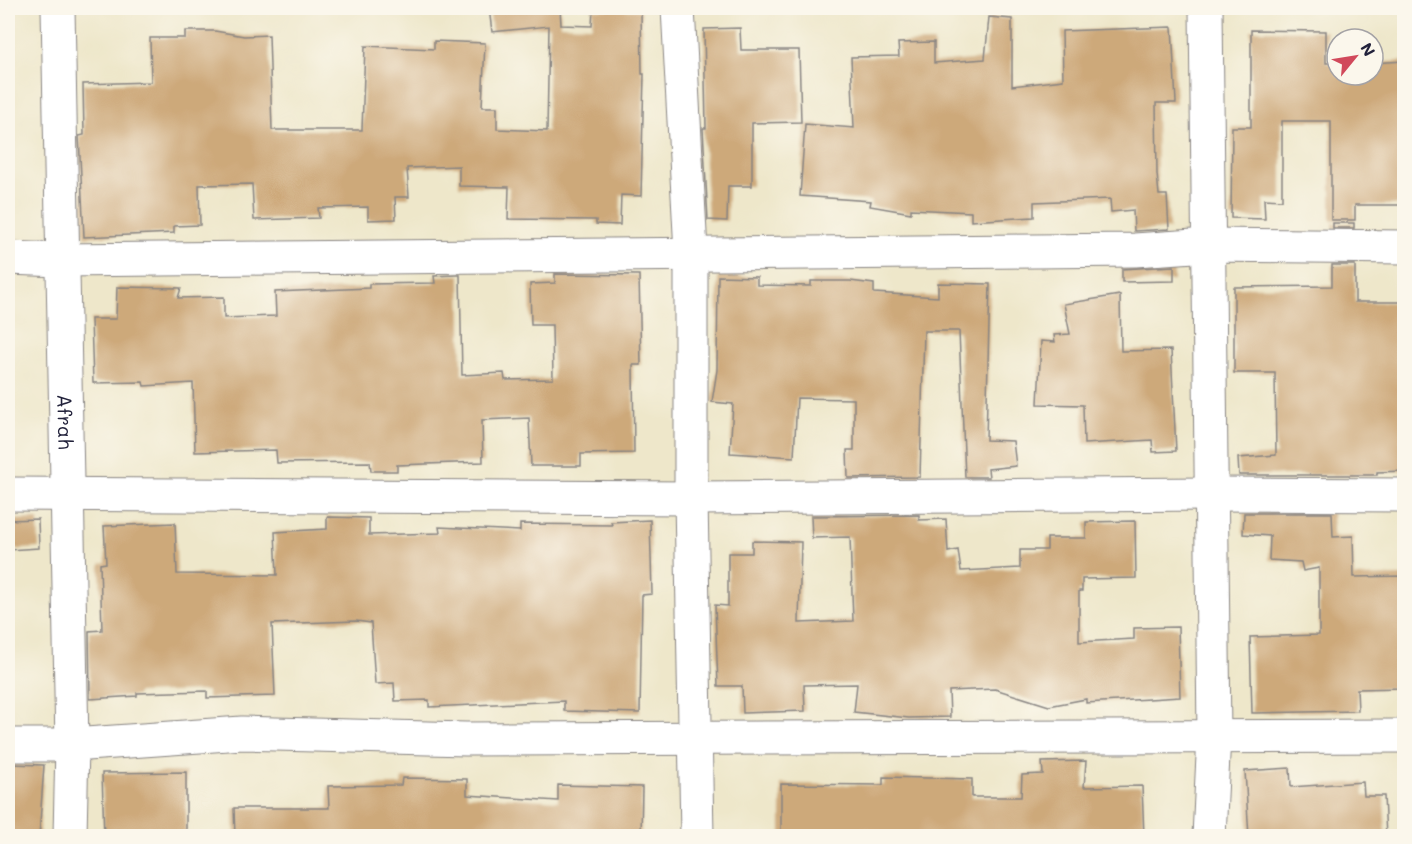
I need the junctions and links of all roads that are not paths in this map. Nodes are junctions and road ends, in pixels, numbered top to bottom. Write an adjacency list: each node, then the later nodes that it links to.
1 (58, 8): 8 (street, Afrah)
2 (678, 8): 6 (street)
3 (1206, 8): 4 (street)
4 (1209, 245): 5 (street); 6 (street); 11 (street)
5 (1404, 247)
6 (691, 252): 8 (street); 13 (street)
7 (8, 258): 8 (street)
8 (61, 260): 9 (street, Afrah)
9 (66, 493): 10 (street); 13 (street); 18 (street, Afrah)
10 (8, 494)
11 (1209, 494): 12 (street); 13 (street); 15 (street)
12 (1404, 495)
13 (691, 498): 14 (street)
14 (694, 736): 15 (street); 18 (street); 20 (street)
15 (1214, 736): 16 (street); 21 (street)
16 (1404, 736)
17 (8, 745): 18 (street)
18 (72, 745): 19 (street, Afrah)
19 (70, 837)
20 (697, 837)
21 (1209, 837)

